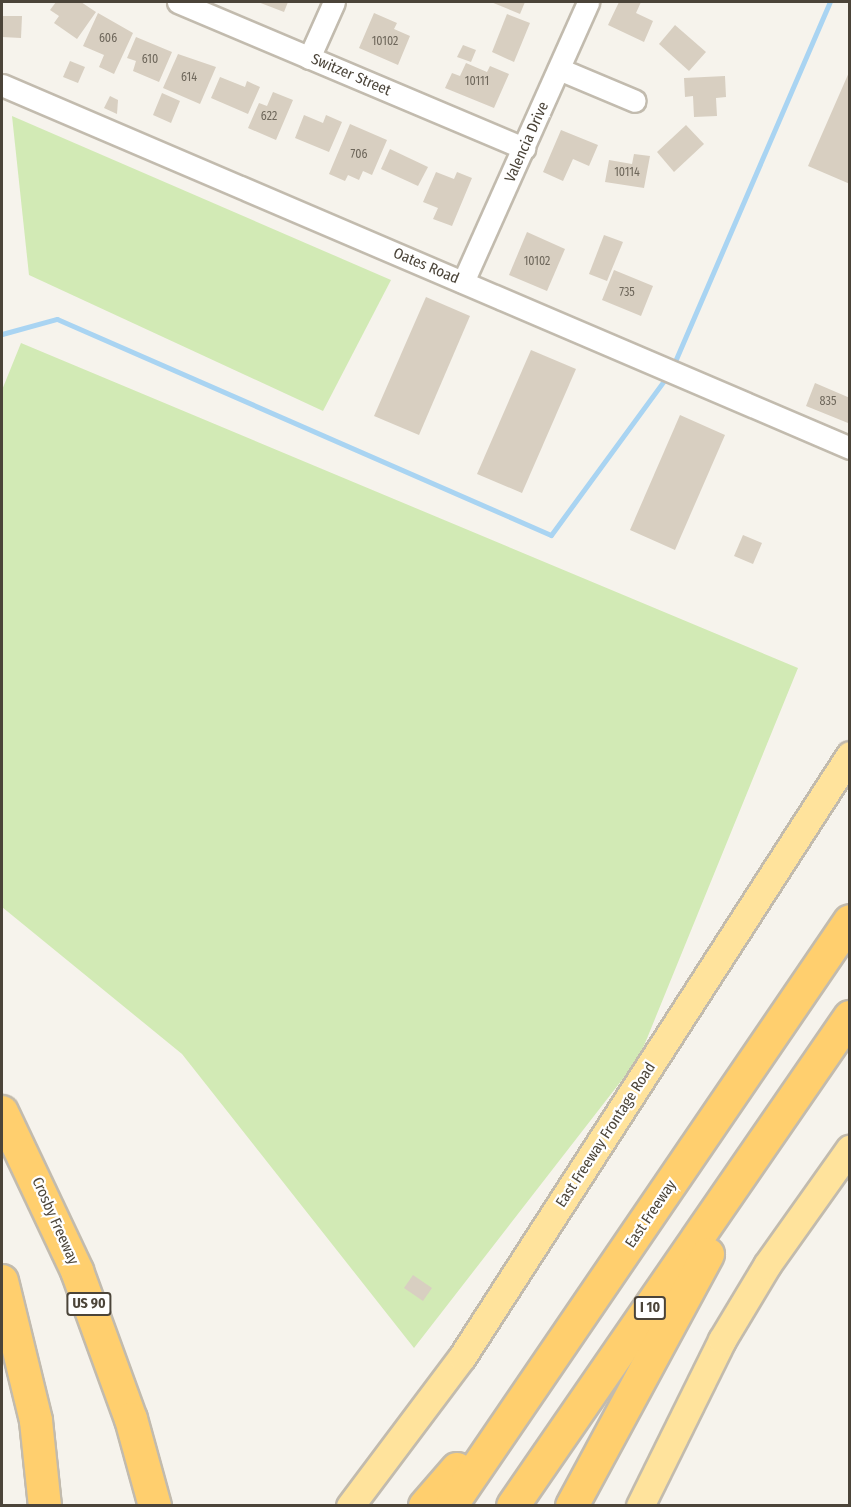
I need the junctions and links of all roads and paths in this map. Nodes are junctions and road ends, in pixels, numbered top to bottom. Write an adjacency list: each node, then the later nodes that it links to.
1 (178, 2): 4 (street, Switzer Street)
2 (334, 2): 4 (street)
3 (588, 2): 5 (street, Valencia Drive)
4 (309, 58): 8 (street, Switzer Street)
5 (559, 69): 7 (street); 8 (street, Valencia Drive)
6 (2, 86): 9 (street, Oates Road)
7 (635, 101)
8 (524, 148): 9 (street, Valencia Drive)
9 (463, 282): 10 (street, Oates Road)
10 (849, 448)
11 (849, 755): 21 (main road, East Freeway Frontage Road)
12 (849, 921): 18 (highway, East Freeway)
13 (849, 1017): 14 (highway, I 10)
14 (786, 1111): 24 (highway, I 10); 25 (highway)
15 (2, 1112): 20 (highway, Crosby Freeway / US 90)
16 (849, 1148): 26 (main road)
17 (2, 1281): 19 (highway)
18 (600, 1287): 22 (highway); 23 (highway, East Freeway)
19 (45, 1506)
20 (155, 1506)
21 (350, 1506)
22 (425, 1506)
23 (451, 1506)
24 (513, 1506)
25 (572, 1506)
26 (640, 1506)

